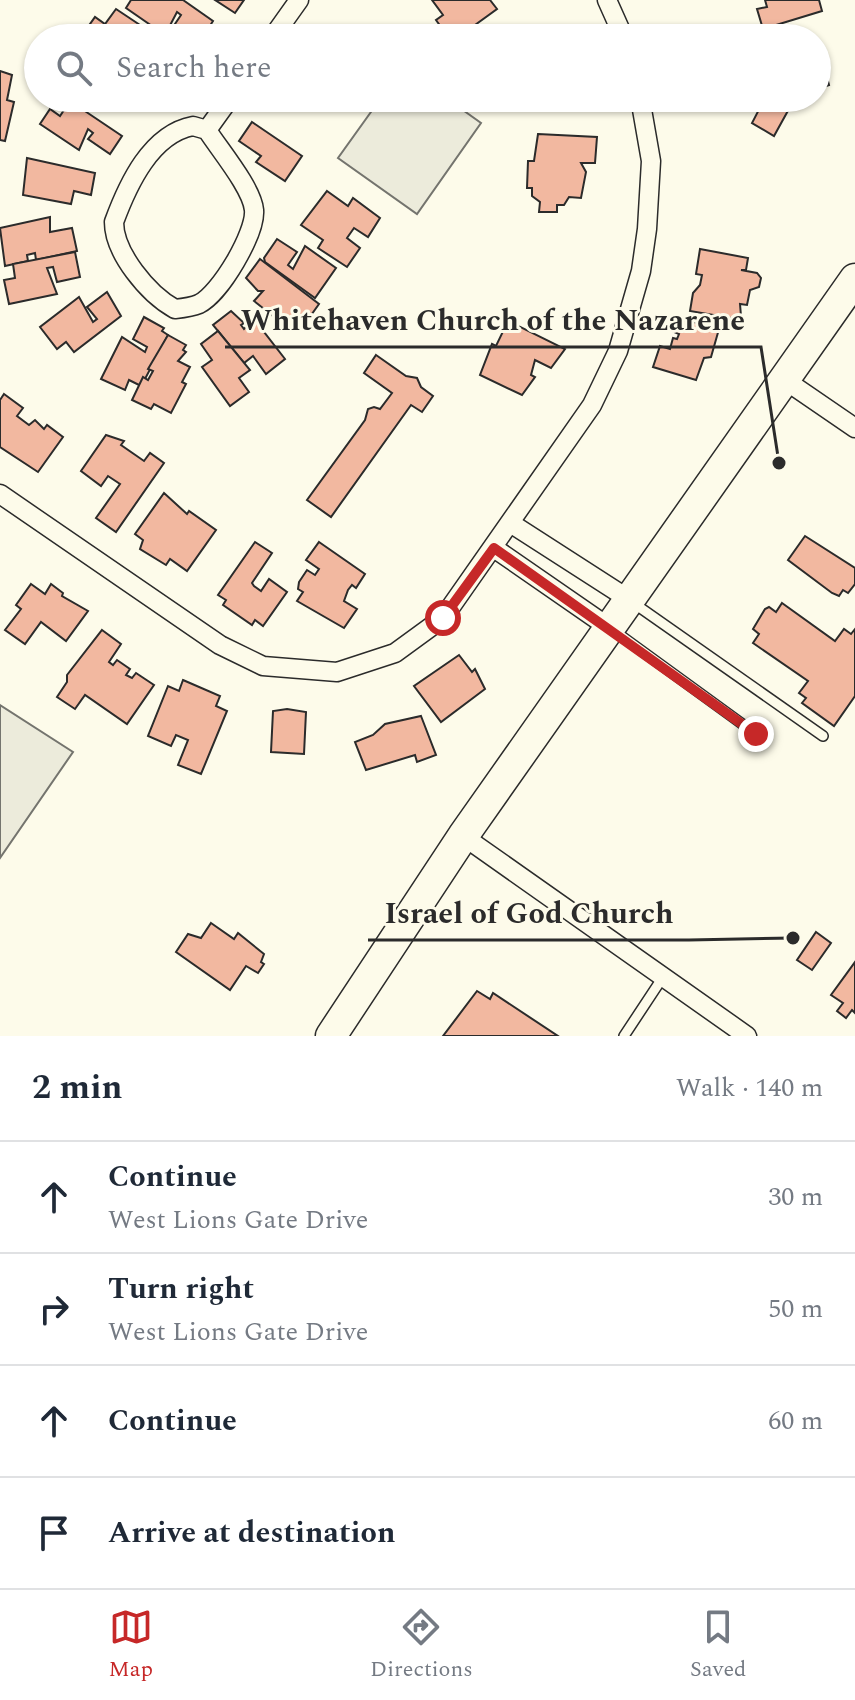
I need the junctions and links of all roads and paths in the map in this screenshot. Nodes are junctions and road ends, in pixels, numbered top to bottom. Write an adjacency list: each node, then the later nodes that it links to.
1 (299, 0): 3 (street)
2 (607, 0): 4 (street)
3 (282, 24)
4 (618, 24)
5 (220, 112): 7 (street)
6 (642, 112): 12 (street)
7 (207, 130): 7 (street)
8 (855, 279): 9 (main road)
9 (782, 378): 10 (street); 14 (main road)
10 (855, 428)
11 (0, 494): 13 (street)
12 (512, 524): 13 (street); 14 (street)
13 (494, 548): 15 (street)
14 (630, 600): 15 (main road); 17 (lane)
15 (611, 629): 16 (lane); 18 (main road)
16 (756, 734)
17 (823, 736)
18 (463, 836): 19 (street); 20 (main road)
19 (663, 977): 21 (lane); 22 (street)
20 (331, 1036)
21 (624, 1036)
22 (747, 1036)

